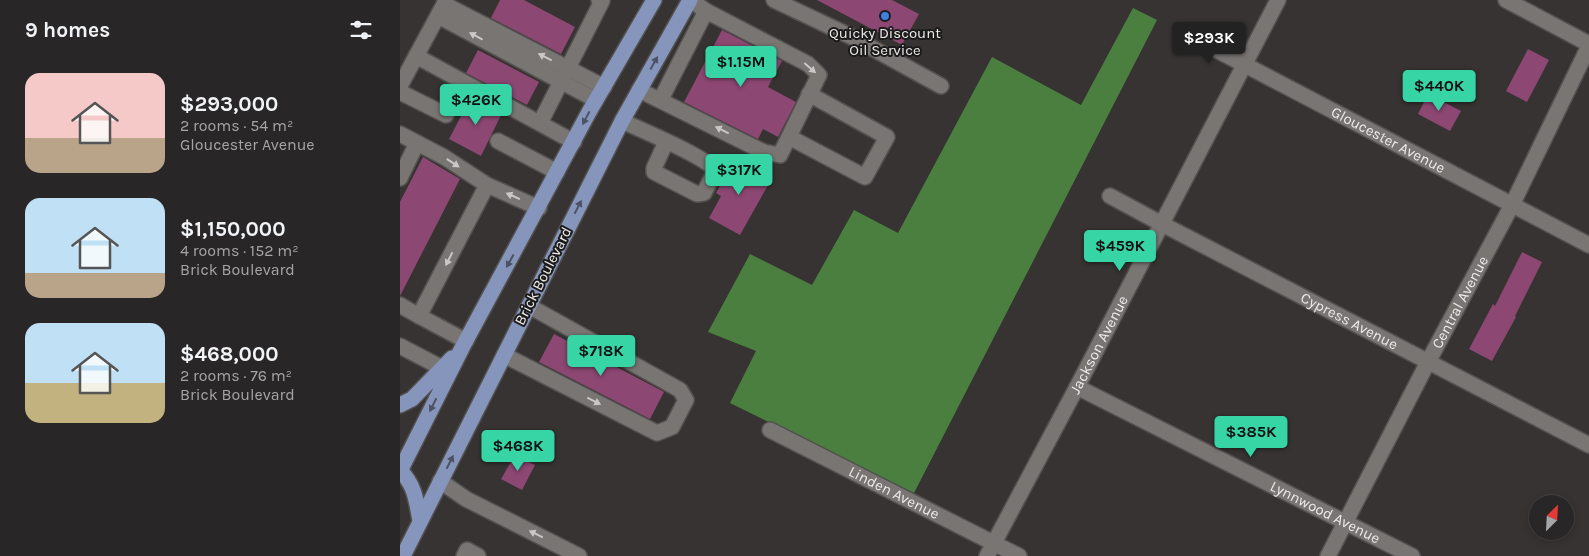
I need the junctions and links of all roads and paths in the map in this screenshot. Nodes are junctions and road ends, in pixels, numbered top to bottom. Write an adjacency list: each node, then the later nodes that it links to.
1 (601, 0): 13 (street)
2 (691, 0): 8 (street); 16 (main road, Brick Boulevard, one-way to 2)
3 (774, 0): 15 (street)
4 (1278, 0): 12 (street, Jackson Avenue)
5 (1506, 0): 10 (street)
6 (650, 1): 18 (main road)
7 (443, 7): 11 (street); 13 (street, one-way to 7)
8 (706, 11): 19 (street, one-way to 19); 20 (street)
9 (1188, 35): 12 (street, Gloucester Avenue)
10 (1589, 45): 34 (street, Central Avenue)
11 (416, 56): 14 (street); 23 (street)
12 (1244, 65): 34 (street, Gloucester Avenue); 36 (street, Jackson Avenue)
13 (564, 75): 18 (street); 23 (street)
14 (400, 86)
15 (941, 86)
16 (640, 90): 20 (street); 22 (main road, Brick Boulevard)
17 (400, 92): 21 (street)
18 (600, 94): 27 (main road, one-way to 27)
19 (809, 94): 25 (street); 25 (street)
20 (661, 99): 25 (street, one-way to 20)
21 (446, 115)
22 (622, 121): 28 (street); 39 (main road, Brick Boulevard, one-way to 22)
23 (540, 123): 27 (street)
24 (400, 134): 29 (street)
25 (789, 137)
26 (498, 142): 30 (street)
27 (574, 142): 30 (main road)
28 (666, 142)
29 (418, 143): 31 (street); 32 (street, one-way to 32)
30 (558, 172): 35 (main road)
31 (400, 178)
32 (487, 185): 35 (street, one-way to 32); 40 (street, one-way to 40)
33 (1110, 196): 36 (street, Cypress Avenue)
34 (1512, 205): 37 (street, Gloucester Avenue); 44 (street, Central Avenue)
35 (539, 208): 41 (main road, one-way to 41)
36 (1162, 224): 44 (street, Cypress Avenue); 46 (street, Jackson Avenue)
37 (1589, 244)
38 (400, 305): 40 (street)
39 (528, 306): 43 (main road, Brick Boulevard); 43 (street, one-way to 39)
40 (419, 316): 41 (street)
41 (464, 344): 45 (main road); 50 (main road, one-way to 50)
42 (400, 346): 45 (street)
43 (504, 355): 51 (main road, Brick Boulevard, one-way to 43)
44 (1428, 362): 49 (street, Cypress Avenue); 53 (street, Central Avenue)
45 (442, 368): 47 (main road)
46 (1077, 387): 53 (street, Lynnwood Avenue); 54 (street, Jackson Avenue)
47 (400, 405)
48 (770, 430): 54 (street, Linden Avenue)
49 (1589, 445)
50 (400, 470): 52 (main road)
51 (440, 480): 52 (main road, Brick Boulevard); 58 (street, one-way to 51)
52 (420, 521): 55 (main road, Brick Boulevard)
53 (1346, 522): 60 (street, Central Avenue); 61 (street, Lynnwood Avenue)
54 (990, 550): 59 (street, Linden Avenue)
55 (403, 556)
56 (464, 556): 57 (street)
57 (478, 556)
58 (579, 556)
59 (1019, 556)
60 (1328, 556)
61 (1412, 556)

